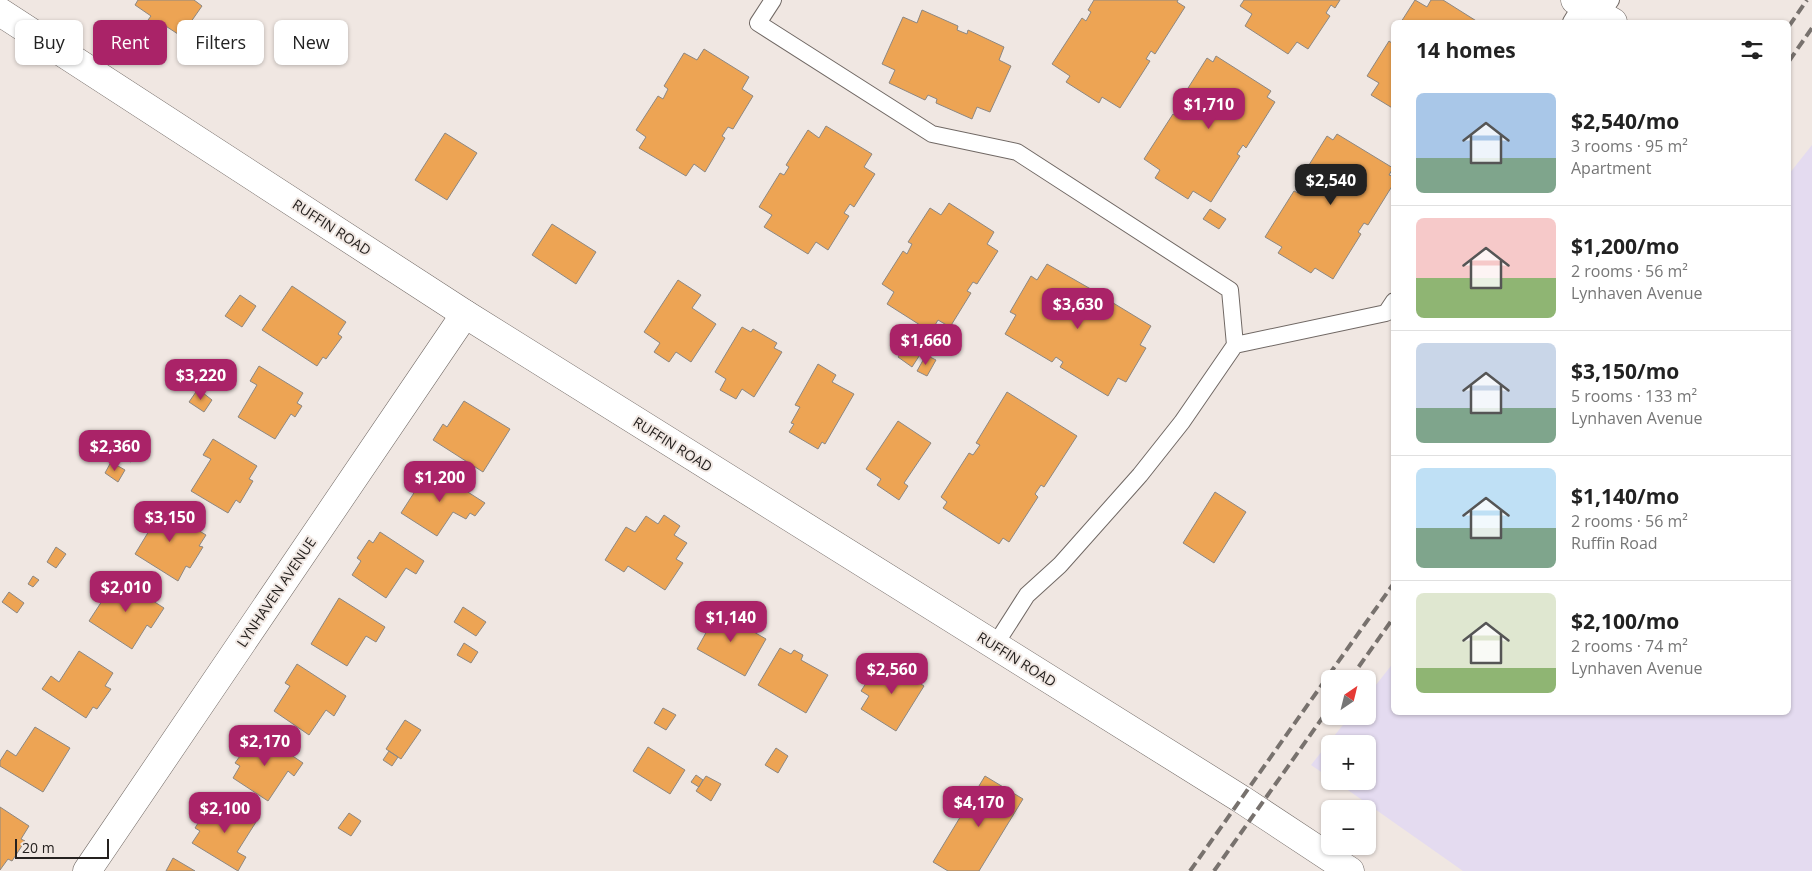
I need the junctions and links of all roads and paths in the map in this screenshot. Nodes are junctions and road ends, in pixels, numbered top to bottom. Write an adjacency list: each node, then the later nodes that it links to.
1 (773, 0): 5 (lane)
2 (0, 12): 4 (street, RUFFIN ROAD)
3 (1391, 306): 5 (lane)
4 (465, 314): 6 (street, RUFFIN ROAD); 7 (street, LYNHAVEN AVENUE)
5 (1235, 344): 6 (lane)
6 (995, 645): 8 (street, RUFFIN ROAD)
7 (87, 871)
8 (1350, 871)

